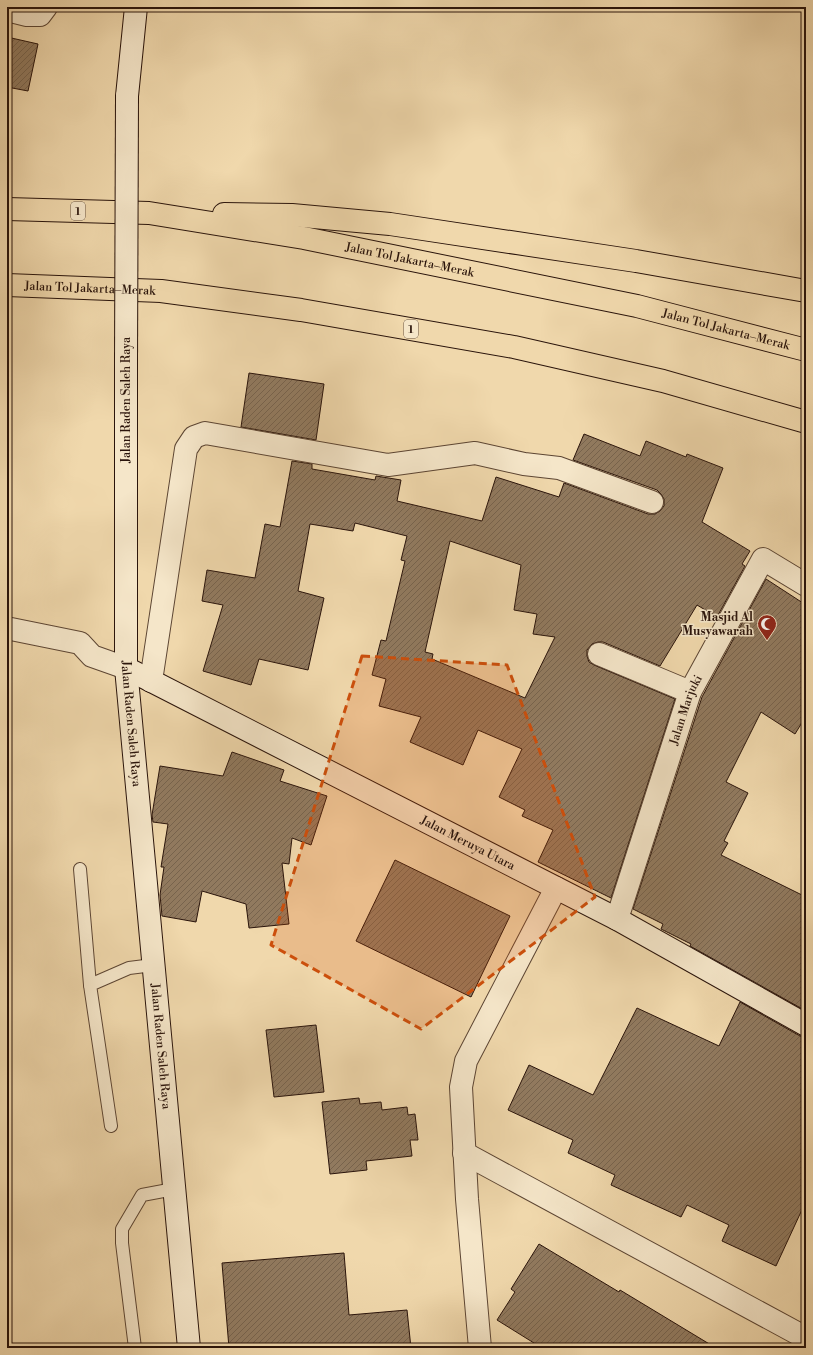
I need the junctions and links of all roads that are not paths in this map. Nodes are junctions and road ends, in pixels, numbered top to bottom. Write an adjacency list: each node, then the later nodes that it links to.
1 (46, 7): 3 (street)
2 (136, 7): 14 (street, Jalan Raden Saleh Raya, bridge)
3 (7, 10)
4 (7, 209): 5 (highway, Jalan Tol Jakarta–Merak / 1)
5 (149, 213): 7 (highway); 8 (highway, Jalan Tol Jakarta–Merak / 1)
6 (7, 285): 9 (highway, Jalan Tol Jakarta–Merak / 1)
7 (806, 291)
8 (806, 350)
9 (806, 422)
10 (652, 502): 15 (street)
11 (806, 585): 16 (street, Jalan Marjuki)
12 (10, 629): 14 (street, Jalan Meruya Utara)
13 (599, 654): 16 (street)
14 (126, 668): 15 (street, Jalan Meruya Utara); 20 (street, Jalan Raden Saleh Raya)
15 (151, 681): 18 (street, Jalan Meruya Utara)
16 (690, 692): 19 (street, Jalan Marjuki)
17 (80, 869): 21 (lane)
18 (556, 888): 19 (street, Jalan Meruya Utara); 24 (street)
19 (617, 919): 22 (street, Jalan Meruya Utara)
20 (153, 965): 21 (lane); 25 (street, Jalan Raden Saleh Raya)
21 (90, 985): 23 (lane)
22 (806, 1025)
23 (111, 1126)
24 (464, 1153): 26 (street); 29 (street)
25 (174, 1189): 27 (lane); 28 (street, Jalan Raden Saleh Raya)
26 (806, 1338)
27 (135, 1348)
28 (189, 1348)
29 (480, 1348)

